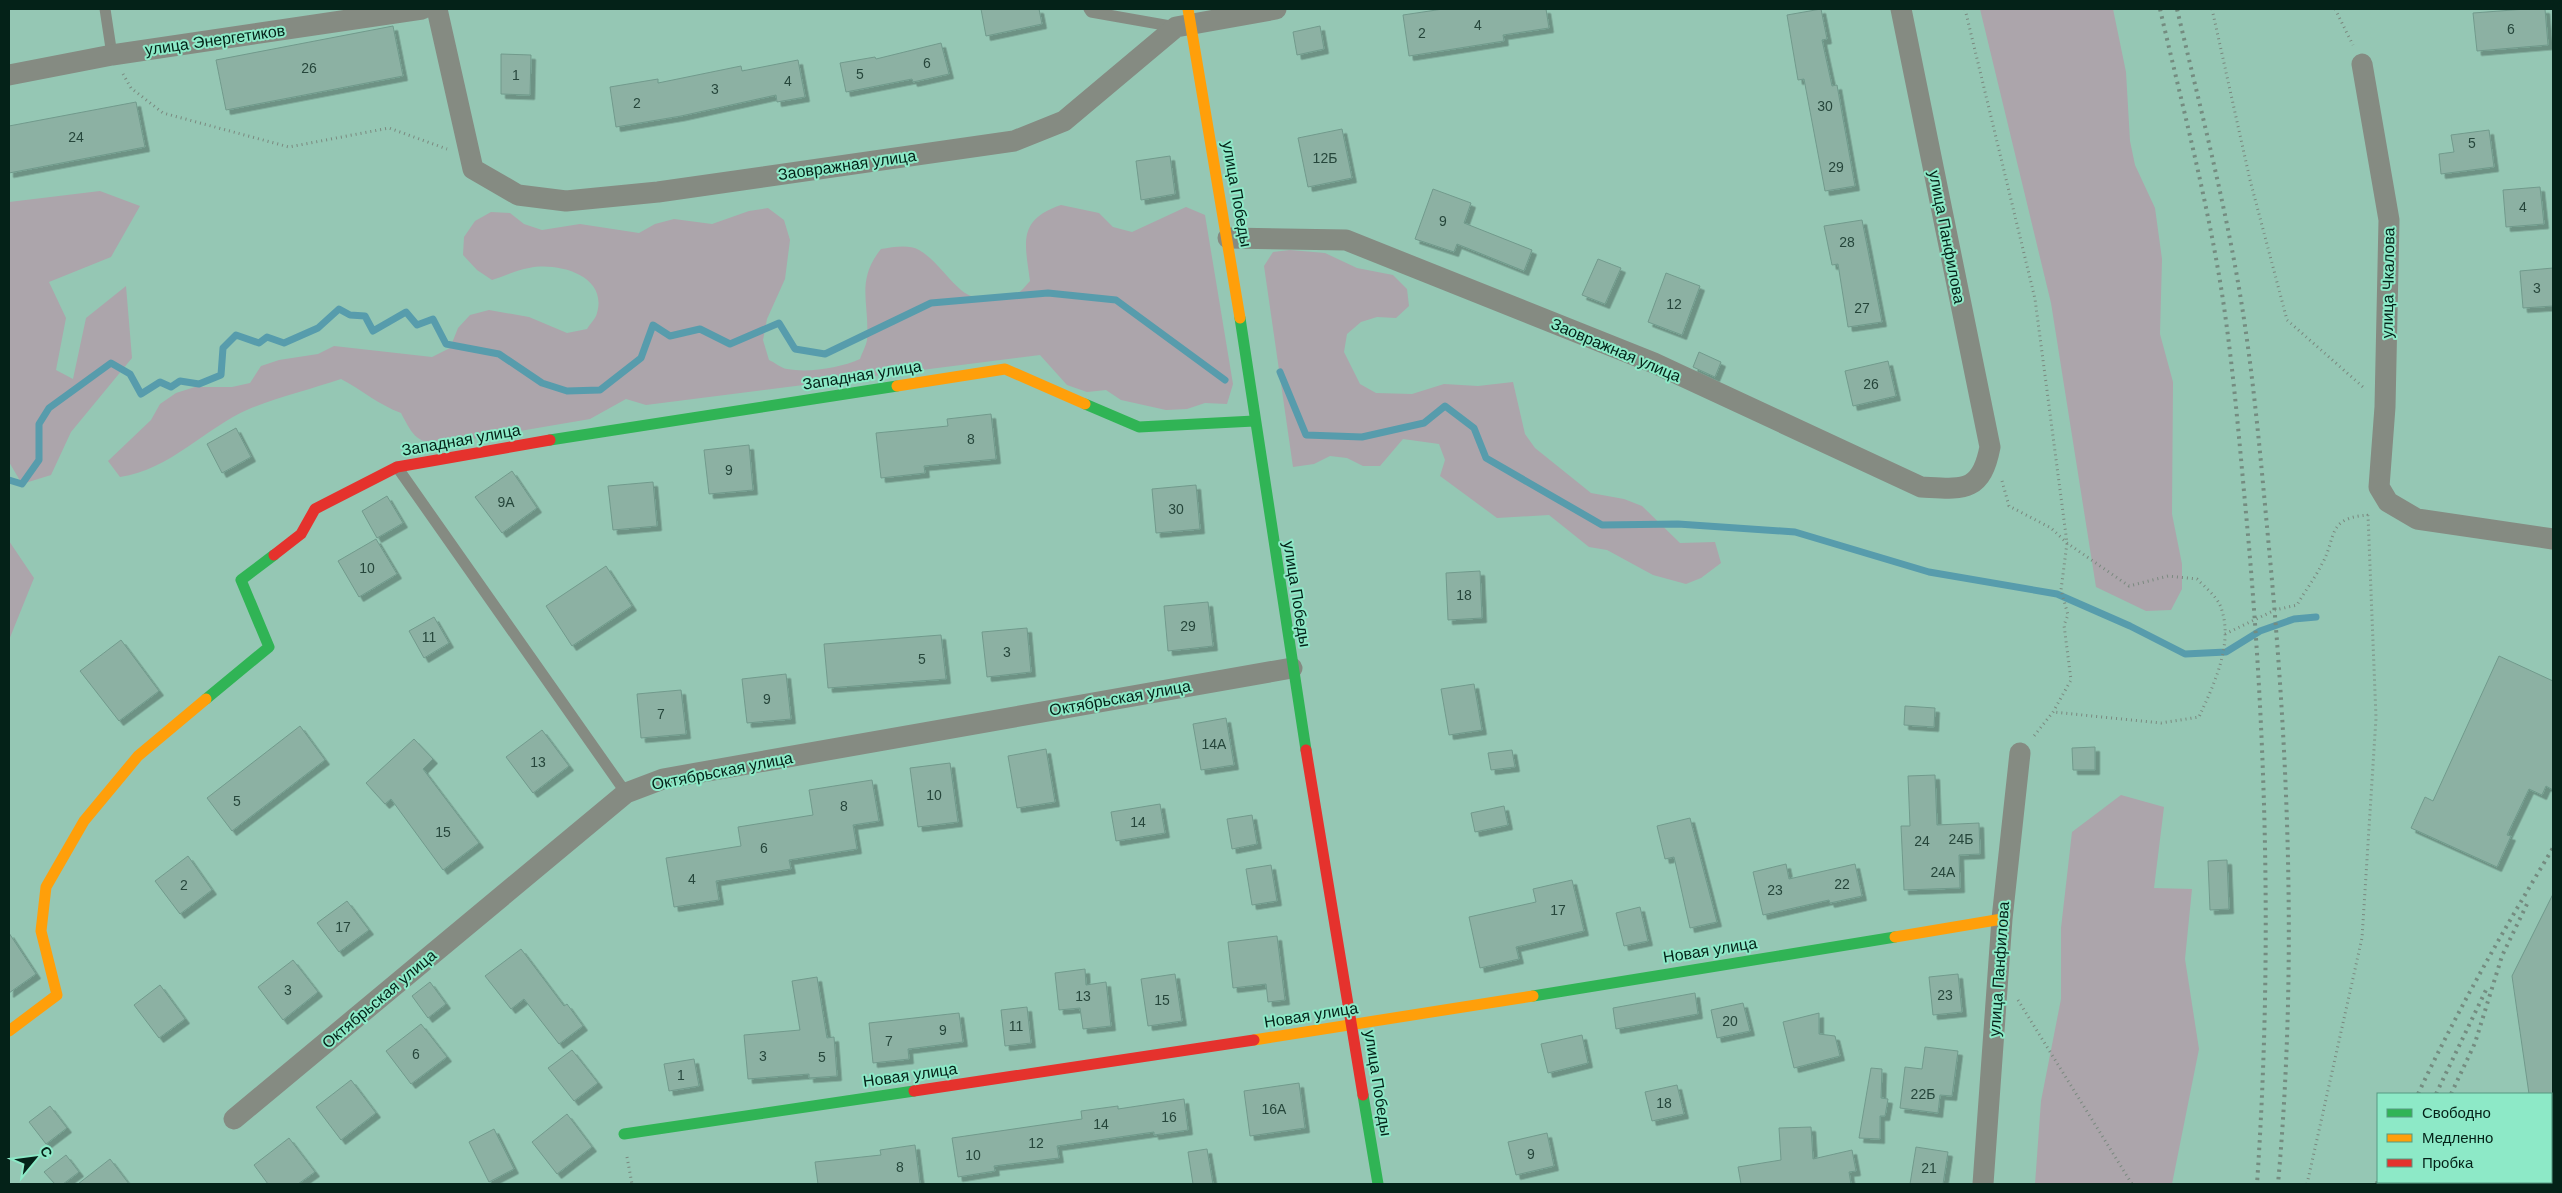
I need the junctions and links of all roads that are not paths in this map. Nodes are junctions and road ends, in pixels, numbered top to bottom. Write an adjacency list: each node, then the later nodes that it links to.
1 (105, 9): 8 (lane)
2 (422, 9): 8 (street, улица Энергетиков)
3 (437, 9): 7 (street, Заовражная улица)
4 (1088, 9): 7 (lane)
5 (1276, 9): 7 (street)
6 (1901, 9): 13 (street, улица Панфилова)
7 (1185, 21): 11 (street, улица Победы)
8 (112, 55): 10 (street, улица Энергетиков)
9 (2362, 64): 15 (street, улица Чкалова)
10 (9, 75)
11 (1228, 238): 12 (street, улица Победы); 13 (street, Заовражная улица)
12 (1254, 421): 14 (street, Западная улица); 16 (street, улица Победы)
13 (1986, 466)
14 (397, 467): 18 (lane); 21 (street, Западная улица)
15 (2553, 539)
16 (1292, 668): 18 (street, Октябрьская улица); 20 (street, улица Победы)
17 (2020, 754): 19 (street, улица Панфилова)
18 (626, 793): 22 (street, Октябрьская улица)
19 (2002, 919): 20 (street, Новая улица); 25 (street, улица Панфилова)
20 (1352, 1025): 23 (street, Новая улица); 24 (street, улица Победы)
21 (9, 1031)
22 (234, 1119)
23 (624, 1134)
24 (1378, 1184)
25 (1983, 1184)

